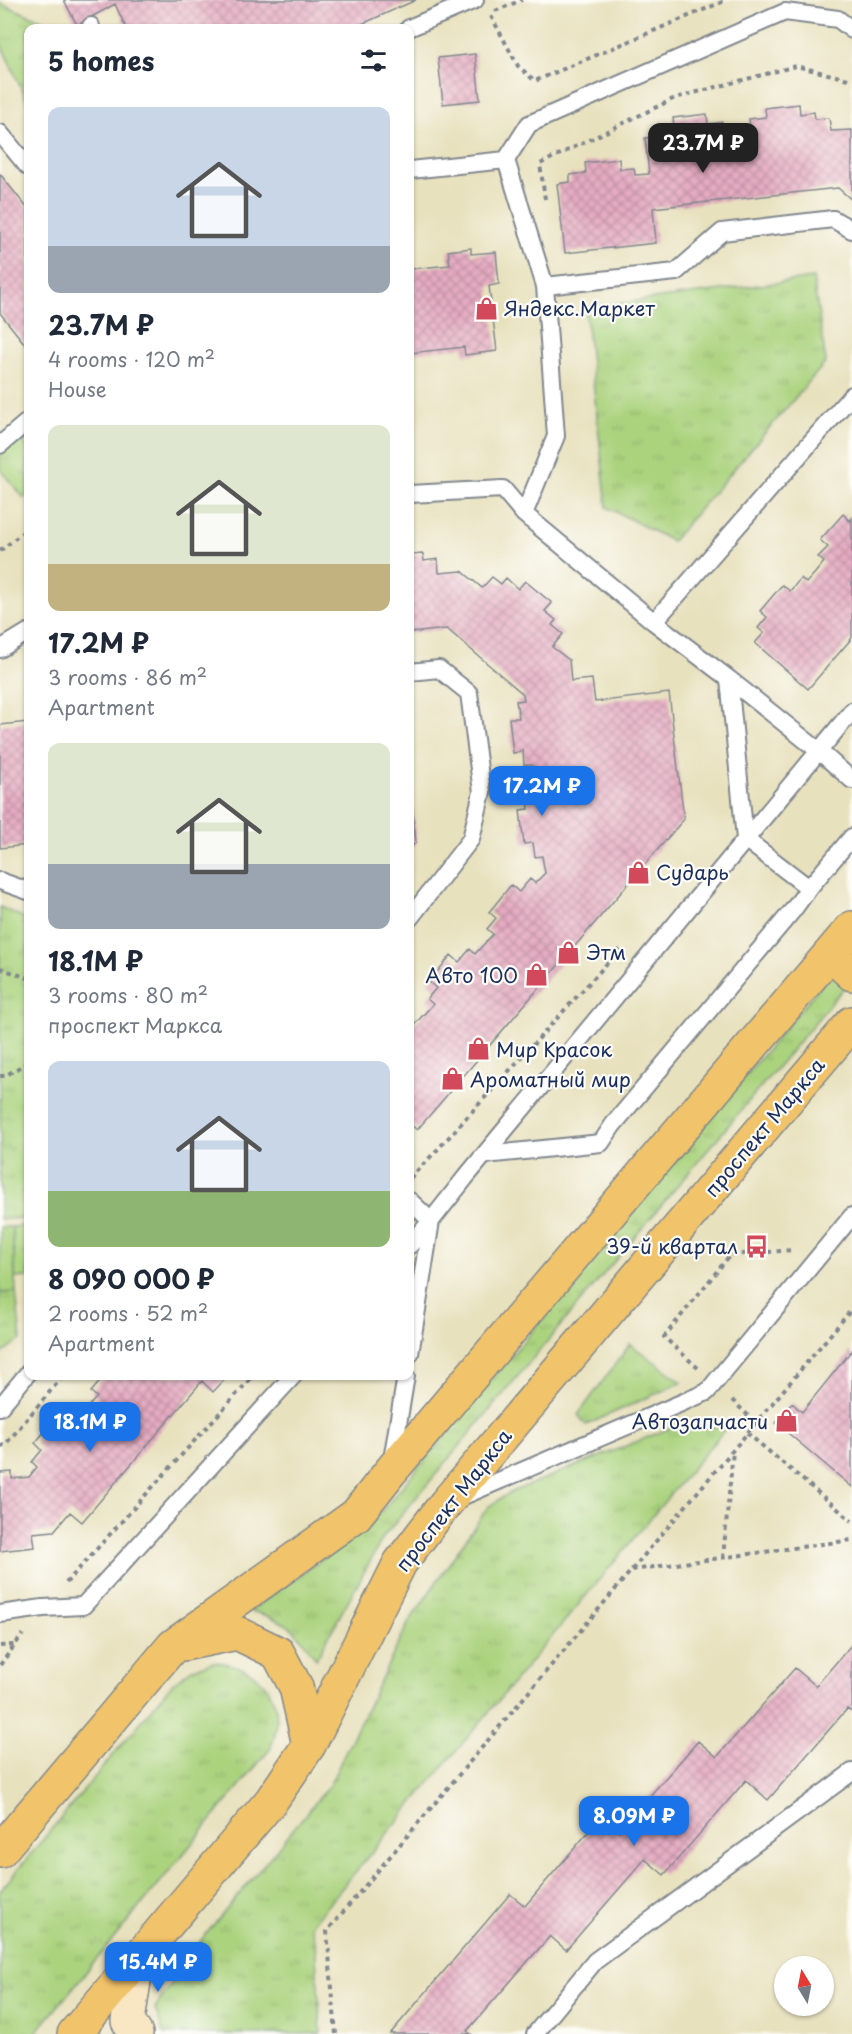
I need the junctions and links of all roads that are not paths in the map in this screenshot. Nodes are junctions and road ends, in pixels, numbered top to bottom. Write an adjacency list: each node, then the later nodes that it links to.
1 (475, 0): 2 (lane)
2 (414, 26)
3 (852, 30): 5 (lane)
4 (0, 133): 6 (lane)
5 (506, 160): 7 (lane); 9 (lane)
6 (24, 162)
7 (414, 170)
8 (852, 230): 9 (lane)
9 (545, 286): 14 (lane)
10 (852, 395): 15 (lane)
11 (24, 424): 12 (lane)
12 (0, 445)
13 (414, 494): 14 (lane)
14 (524, 514): 15 (lane)
15 (654, 622): 19 (lane)
16 (24, 634): 17 (lane)
17 (0, 649)
18 (414, 672): 28 (lane)
19 (729, 679): 21 (lane); 24 (lane)
20 (852, 711): 21 (lane)
21 (819, 751): 22 (lane); 24 (lane)
22 (852, 780)
23 (852, 837): 26 (lane)
24 (745, 839): 26 (lane); 32 (lane)
25 (0, 881): 27 (lane)
26 (809, 888): 32 (lane)
27 (24, 890)
28 (414, 913)
29 (852, 928): 30 (main road)
30 (841, 964): 42 (main road)
31 (852, 1023): 43 (main road, проспект Маркса)
32 (485, 1155): 35 (lane)
33 (414, 1205): 35 (lane)
34 (852, 1216): 43 (lane)
35 (431, 1221): 36 (lane); 37 (lane)
36 (414, 1240)
37 (414, 1329)
38 (24, 1378): 41 (lane)
39 (288, 1380): 44 (lane)
40 (405, 1380): 42 (lane)
41 (0, 1407)
42 (390, 1472): 45 (main road)
43 (446, 1503): 46 (main road, проспект Маркса)
44 (0, 1614)
45 (173, 1646): 46 (main road); 48 (main road)
46 (309, 1745): 49 (main road, проспект Маркса)
47 (852, 1772): 52 (lane)
48 (0, 1851)
49 (137, 1961): 50 (main road, проспект Маркса); 51 (main road)
50 (74, 2034)
51 (136, 2034)
52 (535, 2034)

